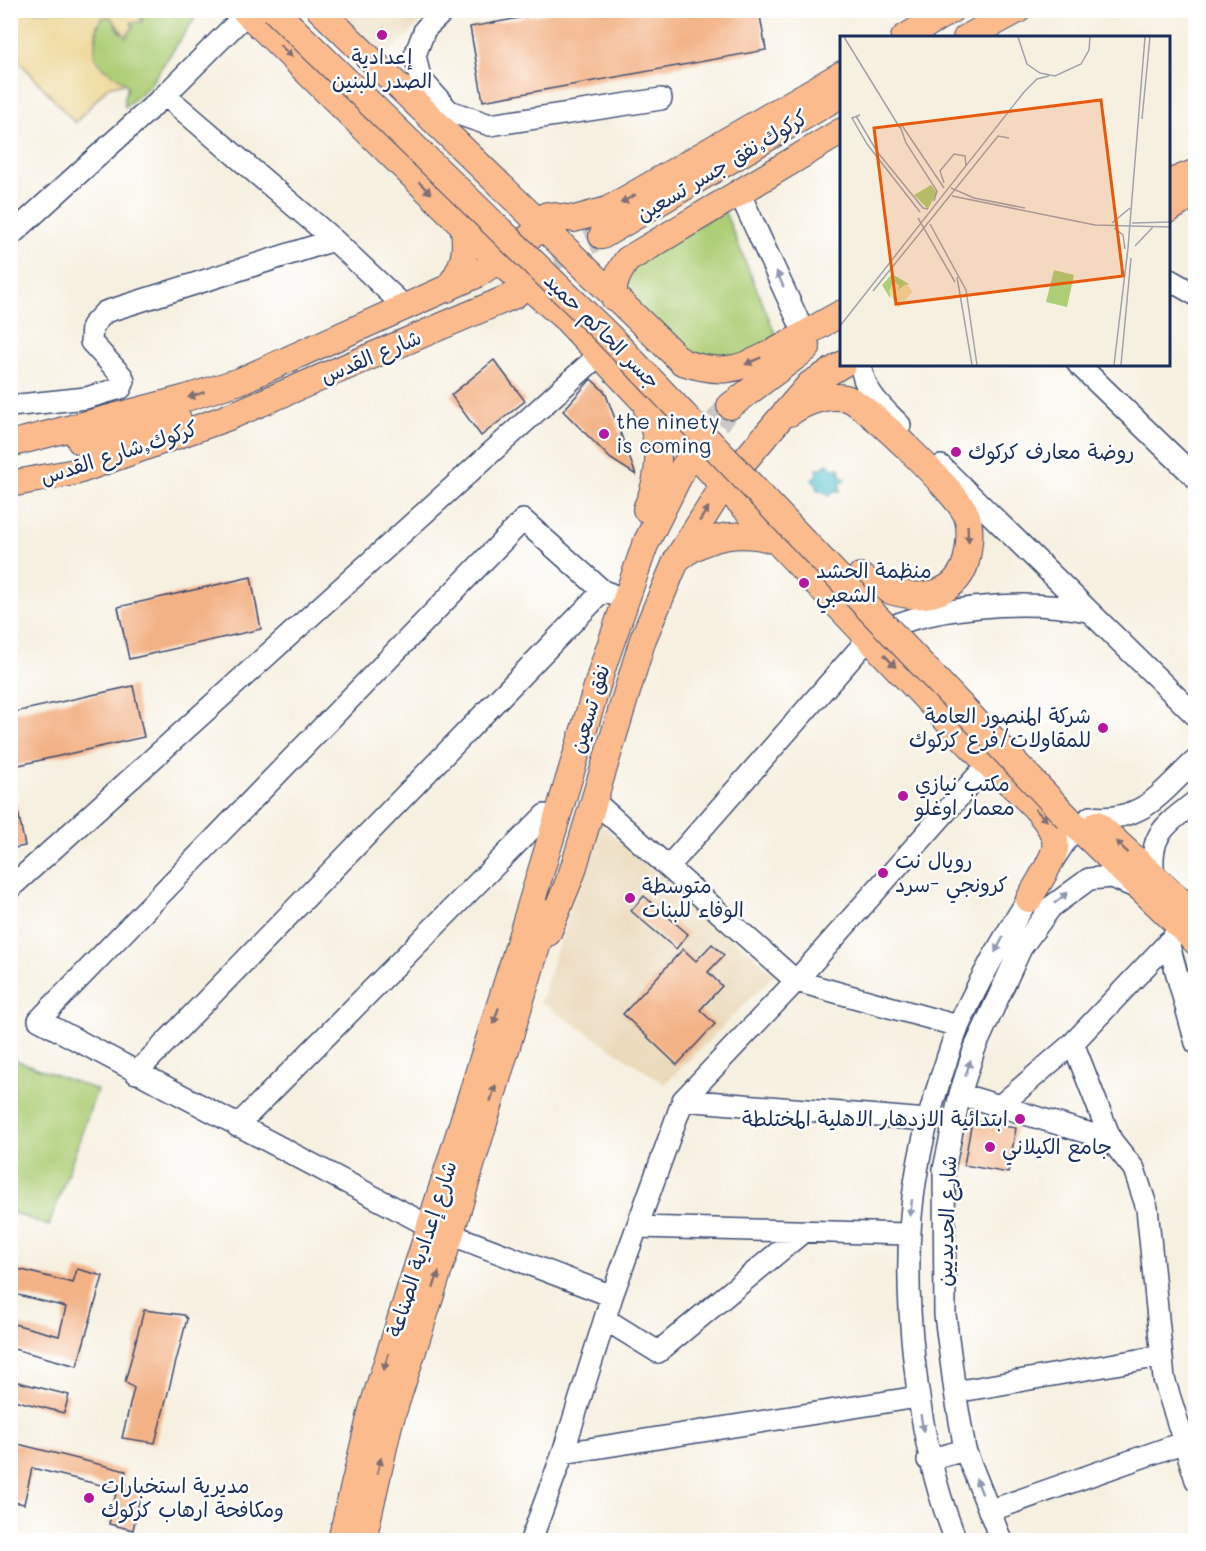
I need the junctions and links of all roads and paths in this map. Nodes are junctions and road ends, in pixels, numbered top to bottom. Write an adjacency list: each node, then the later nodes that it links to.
1 (274, 10): 69 (main road, جسر الحاكم حميد, bridge)
2 (296, 10): 59 (main road, جسر الحاكم حميد)
3 (320, 10): 26 (main road)
4 (445, 10): 16 (street)
5 (951, 10): 9 (main road)
6 (980, 10): 10 (main road)
7 (1020, 10): 11 (main road); 12 (main road)
8 (246, 12): 14 (street); 27 (main road, one-way to 27)
9 (907, 36)
10 (938, 36)
11 (970, 36)
12 (997, 36)
13 (840, 75): 26 (main road, one-way to 26)
14 (165, 94): 28 (street); 29 (street)
15 (840, 95): 17 (main road, كركوك,نفق جسر تسعين)
16 (662, 99)
17 (840, 112)
18 (840, 132): 23 (main road)
19 (1170, 171): 20 (main road)
20 (1196, 172): 21 (main road)
21 (1170, 182)
22 (1196, 191): 24 (main road); 25 (main road)
23 (739, 192): 34 (main road); 39 (street, one-way to 23)
24 (1170, 199)
25 (1170, 209)
26 (553, 224): 30 (main road); 34 (main road)
27 (463, 225): 30 (main road); 32 (main road)
28 (10, 236)
29 (334, 240): 35 (street); 46 (street)
30 (506, 279): 32 (main road); 37 (main road); 47 (main road, شارع القدس)
31 (1170, 280): 33 (street)
32 (447, 289): 35 (main road)
33 (1196, 296)
34 (614, 298): 39 (main road, one-way to 34)
35 (405, 307): 49 (main road, one-way to 49)
36 (840, 314): 39 (main road)
37 (567, 320): 41 (main road); 51 (main road)
38 (840, 330): 40 (main road)
39 (804, 333)
40 (840, 348)
41 (600, 354): 45 (main road); 72 (street)
42 (840, 366): 48 (main road)
43 (862, 366): 61 (street)
44 (1080, 366): 52 (street)
45 (642, 398): 55 (main road); 60 (main road)
46 (10, 406)
47 (222, 412): 49 (main road, كركوك,شارع القدس); 51 (main road, كركوك,شارع القدس)
48 (777, 422): 55 (main road); 59 (main road, one-way to 59)
49 (10, 445)
50 (690, 471): 75 (main road, نفق تسعين)
51 (75, 472): 53 (main road, كركوك,شارع القدس)
52 (1196, 478)
53 (36, 481): 54 (main road, كركوك,شارع القدس); 56 (street)
54 (10, 484)
55 (724, 485): 57 (main road); 58 (main road, one-way to 55)
56 (10, 494)
57 (777, 541): 58 (main road); 62 (main road)
58 (677, 559): 66 (main road)
59 (860, 576): 69 (main road, جسر الحاكم حميد)
60 (607, 593): 68 (main road); 80 (street); 80 (street)
61 (1087, 611): 62 (street); 63 (street)
62 (869, 638): 65 (main road, one-way to 65); 70 (street)
63 (1196, 716)
64 (1196, 760): 69 (street)
65 (988, 764): 73 (main road, one-way to 73); 76 (street)
66 (594, 801): 70 (street); 75 (main road)
67 (1196, 801): 71 (street)
68 (545, 815): 75 (main road); 85 (street)
69 (1078, 817): 71 (main road); 73 (street, شارع الحديديين)
70 (669, 866): 76 (street)
71 (1146, 882): 74 (main road); 81 (street, شارع الحديديين, one-way to 71)
72 (10, 888)
73 (1029, 899): 77 (street, شارع الحديديين, one-way to 77)
74 (1185, 932): 78 (street); 79 (street)
75 (524, 959): 90 (main road, شارع إعدادية الصناعة)
76 (796, 981): 77 (street); 82 (street)
77 (958, 1026): 84 (street, شارع الحديديين)
78 (1073, 1043): 83 (street); 86 (street)
79 (1196, 1043)
80 (136, 1073): 85 (street)
81 (960, 1094): 83 (street); 88 (street, شارع الحديديين)
82 (683, 1100): 84 (street); 89 (street)
83 (1001, 1105): 86 (street)
84 (927, 1120): 87 (street, شارع الحديديين)
85 (237, 1126): 90 (street)
86 (1112, 1140): 95 (street)
87 (917, 1166): 88 (street); 92 (street, شارع الحديديين, one-way to 92)
88 (944, 1169): 96 (street, شارع الحديديين)
89 (638, 1227): 91 (street); 93 (street)
90 (440, 1231): 93 (street); 104 (main road, شارع إعدادية الصناعة)
91 (804, 1231): 92 (street); 94 (street)
92 (908, 1234): 97 (street, شارع الحديديين)
93 (612, 1296): 94 (street)
94 (605, 1319): 100 (street)
95 (1161, 1356): 96 (street); 98 (street)
96 (955, 1392): 99 (street, شارع الحديديين)
97 (918, 1397): 100 (street); 101 (street, شارع الحديديين, one-way to 101)
98 (1182, 1443): 102 (street); 103 (street)
99 (965, 1450): 101 (street); 103 (street, شارع الحديديين, one-way to 99)
100 (563, 1453): 107 (street)
101 (928, 1460): 108 (street, شارع الحديديين)
102 (1196, 1480)
103 (989, 1511): 109 (street, شارع الحديديين)
104 (361, 1529): 105 (main road); 106 (main road, شارع إعدادية الصناعة)
105 (329, 1540)
106 (341, 1540)
107 (531, 1540)
108 (956, 1540)
109 (1001, 1540)

